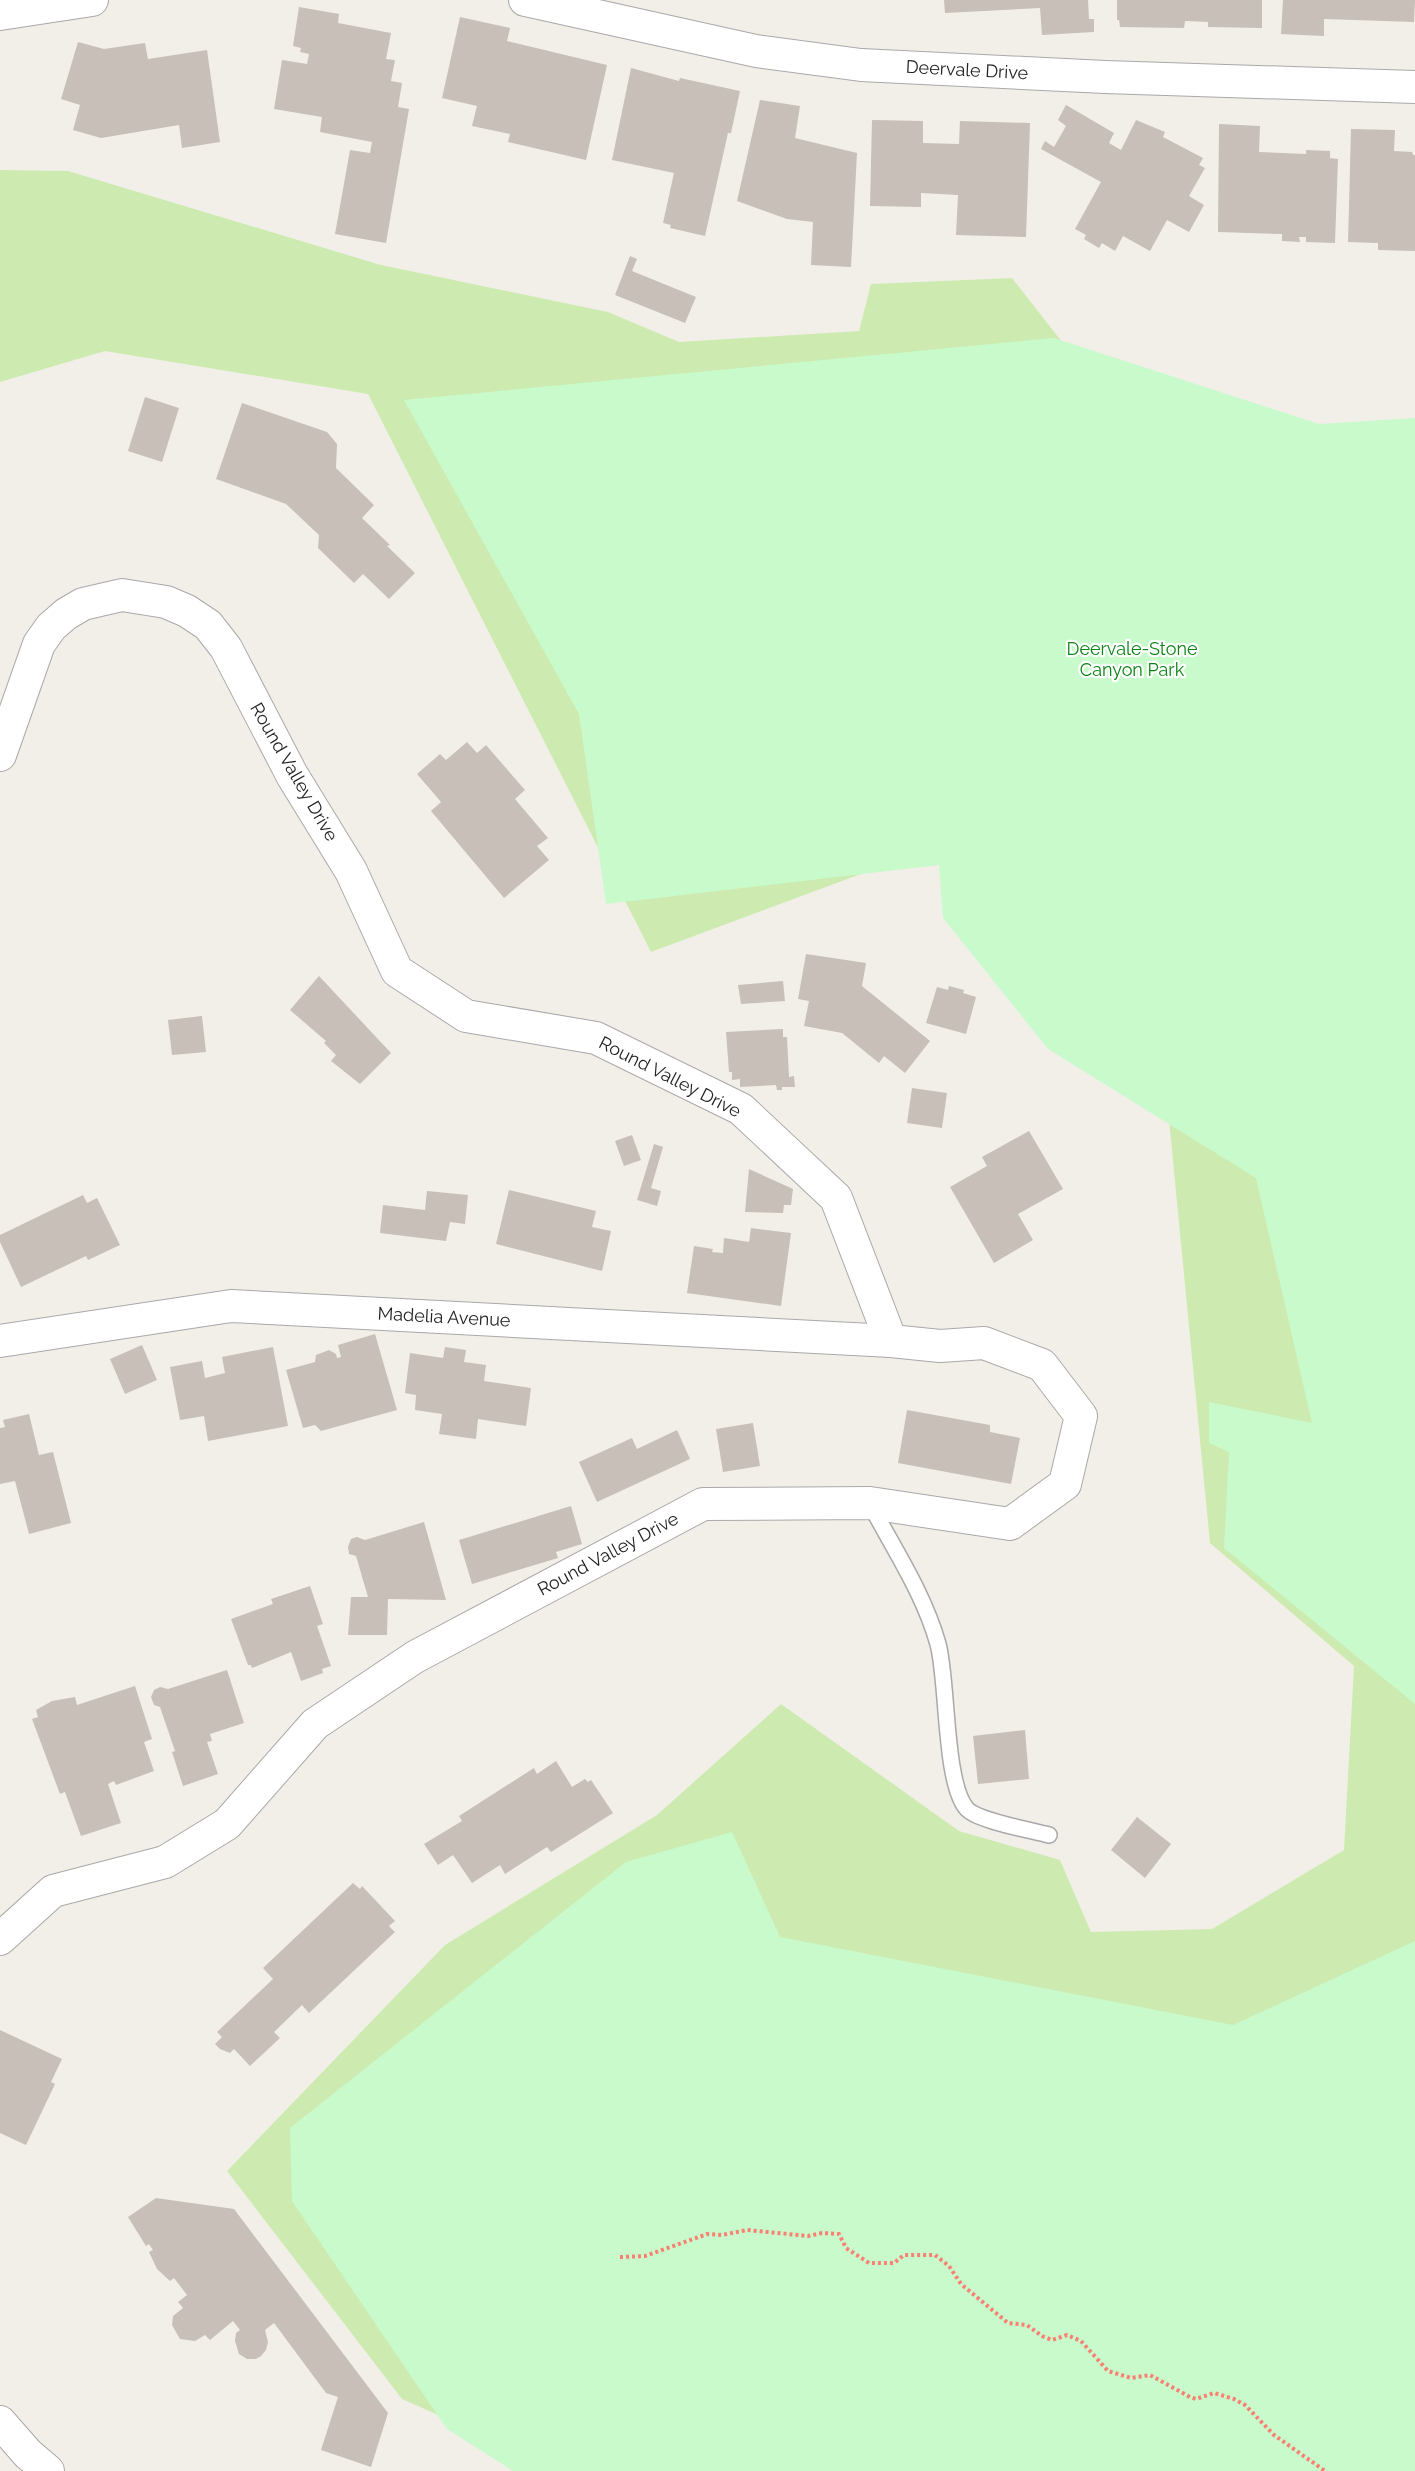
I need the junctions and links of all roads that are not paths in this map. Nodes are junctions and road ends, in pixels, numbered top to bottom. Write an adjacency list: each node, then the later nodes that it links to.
1 (92, 0): 3 (street)
2 (525, 0): 4 (street, Deervale Drive)
3 (0, 14)
4 (1415, 87)
5 (0, 755): 7 (street, Round Valley Drive)
6 (0, 1341): 7 (street, Madelia Avenue)
7 (891, 1341): 8 (street, Round Valley Drive)
8 (870, 1503): 9 (lane); 10 (street, Round Valley Drive)
9 (1049, 1835)
10 (0, 1939)
11 (0, 2422): 12 (street)
12 (48, 2471)

